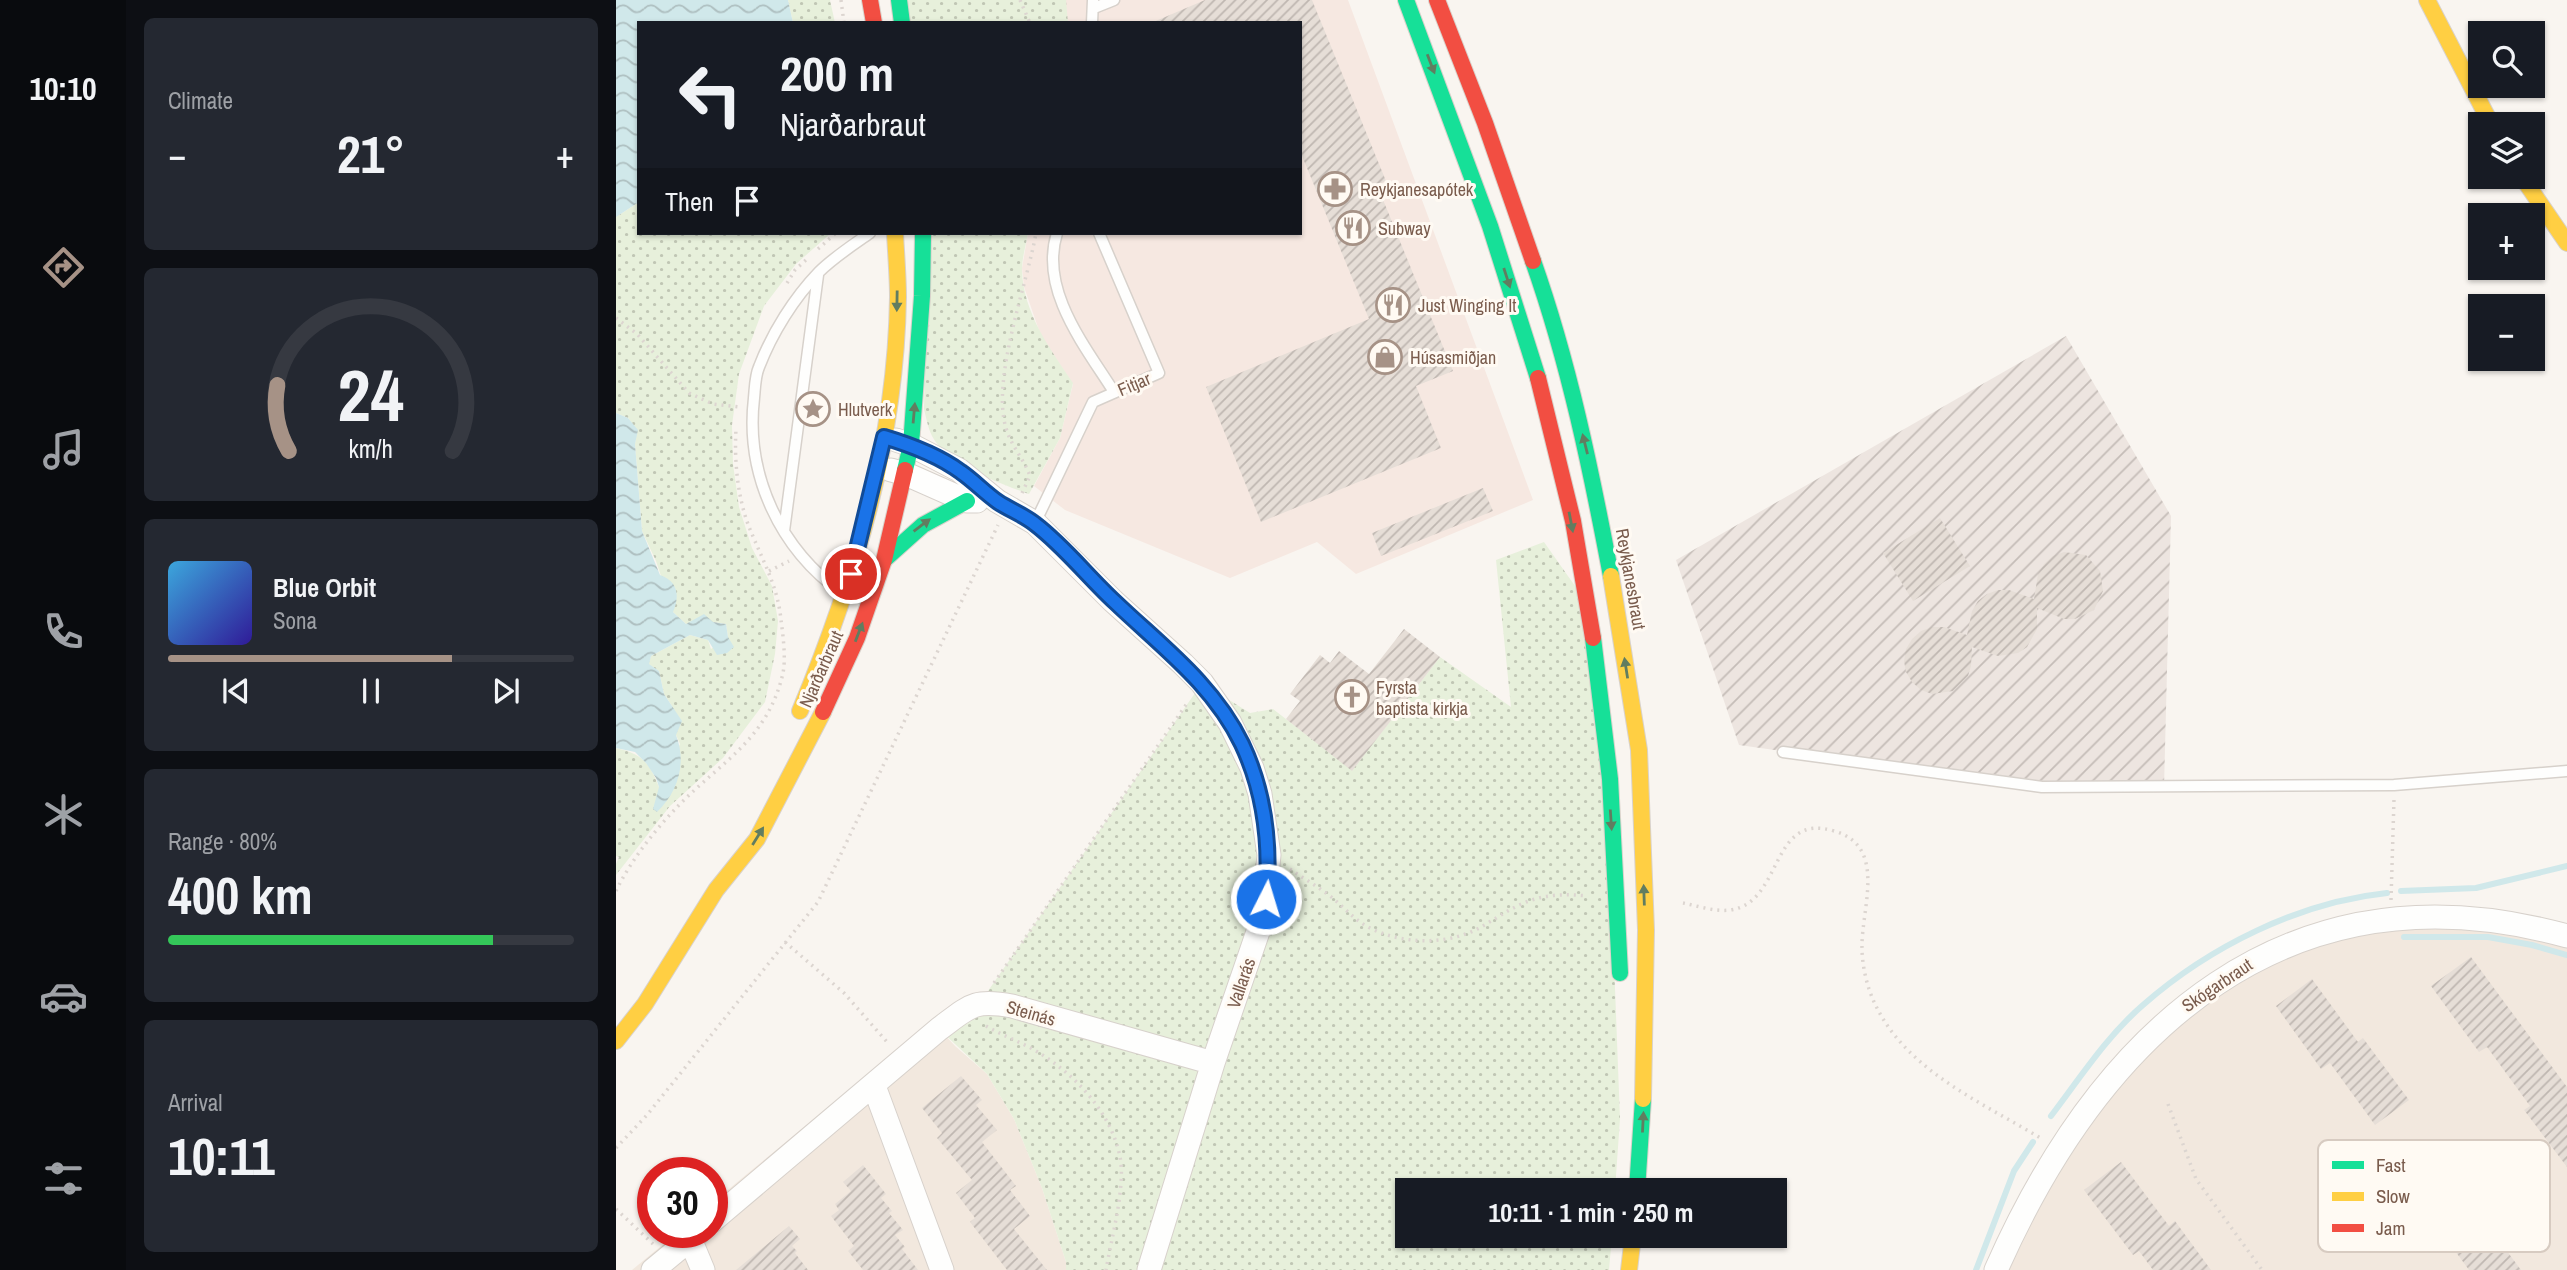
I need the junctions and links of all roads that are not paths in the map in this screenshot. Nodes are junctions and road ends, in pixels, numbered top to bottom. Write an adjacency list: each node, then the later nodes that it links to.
1 (870, 0): 8 (main road)
2 (899, 0): 9 (main road)
3 (1114, 0): 7 (lane)
4 (1406, 0): 36 (main road, one-way to 36)
5 (1437, 0): 40 (main road, Reykjanesbraut, one-way to 5)
6 (2427, 0): 10 (main road)
7 (1094, 4)
8 (874, 21)
9 (902, 21)
10 (2485, 112)
11 (2530, 189): 17 (main road)
12 (867, 235): 18 (lane)
13 (895, 235): 20 (main road, Njarðarbraut, one-way to 20)
14 (923, 235): 21 (main road, Njarðarbraut, one-way to 14)
15 (1056, 235): 19 (lane)
16 (1100, 235): 19 (lane, Fitjar)
17 (2567, 243)
18 (819, 272): 27 (lane); 27 (lane)
19 (1114, 392): 26 (lane, Fitjar)
20 (884, 437): 21 (street, Vallarás); 22 (main road, Njarðarbraut)
21 (911, 445): 23 (main road, Njarðarbraut); 25 (street, Vallarás)
22 (878, 466): 23 (street); 29 (main road, Njarðarbraut)
23 (906, 474): 24 (street); 28 (main road, Njarðarbraut)
24 (968, 501): 25 (street); 28 (main road, one-way to 24)
25 (999, 511): 26 (street, Vallarás)
26 (1035, 523): 38 (street, Vallarás)
27 (784, 531): 29 (lane)
28 (884, 561): 34 (main road, Njarðarbraut, one-way to 28)
29 (845, 596): 30 (main road, Njarðarbraut)
30 (795, 723)
31 (1783, 752): 32 (lane)
32 (2567, 771)
33 (740, 836): 34 (main road, Njarðarbraut)
34 (716, 890): 37 (main road, Njarðarbraut)
35 (2567, 936): 50 (street, Skógarbraut)
36 (1620, 986)
37 (616, 1041)
38 (1213, 1063): 39 (street, Steinás); 48 (street, Vallarás)
39 (874, 1086): 41 (street); 47 (street)
40 (1638, 1178)
41 (728, 1208)
42 (679, 1248): 45 (street)
43 (697, 1248): 46 (street)
44 (1632, 1248): 49 (main road)
45 (660, 1264)
46 (703, 1270)
47 (942, 1270)
48 (1149, 1270)
49 (1629, 1270)
50 (1996, 1270)

